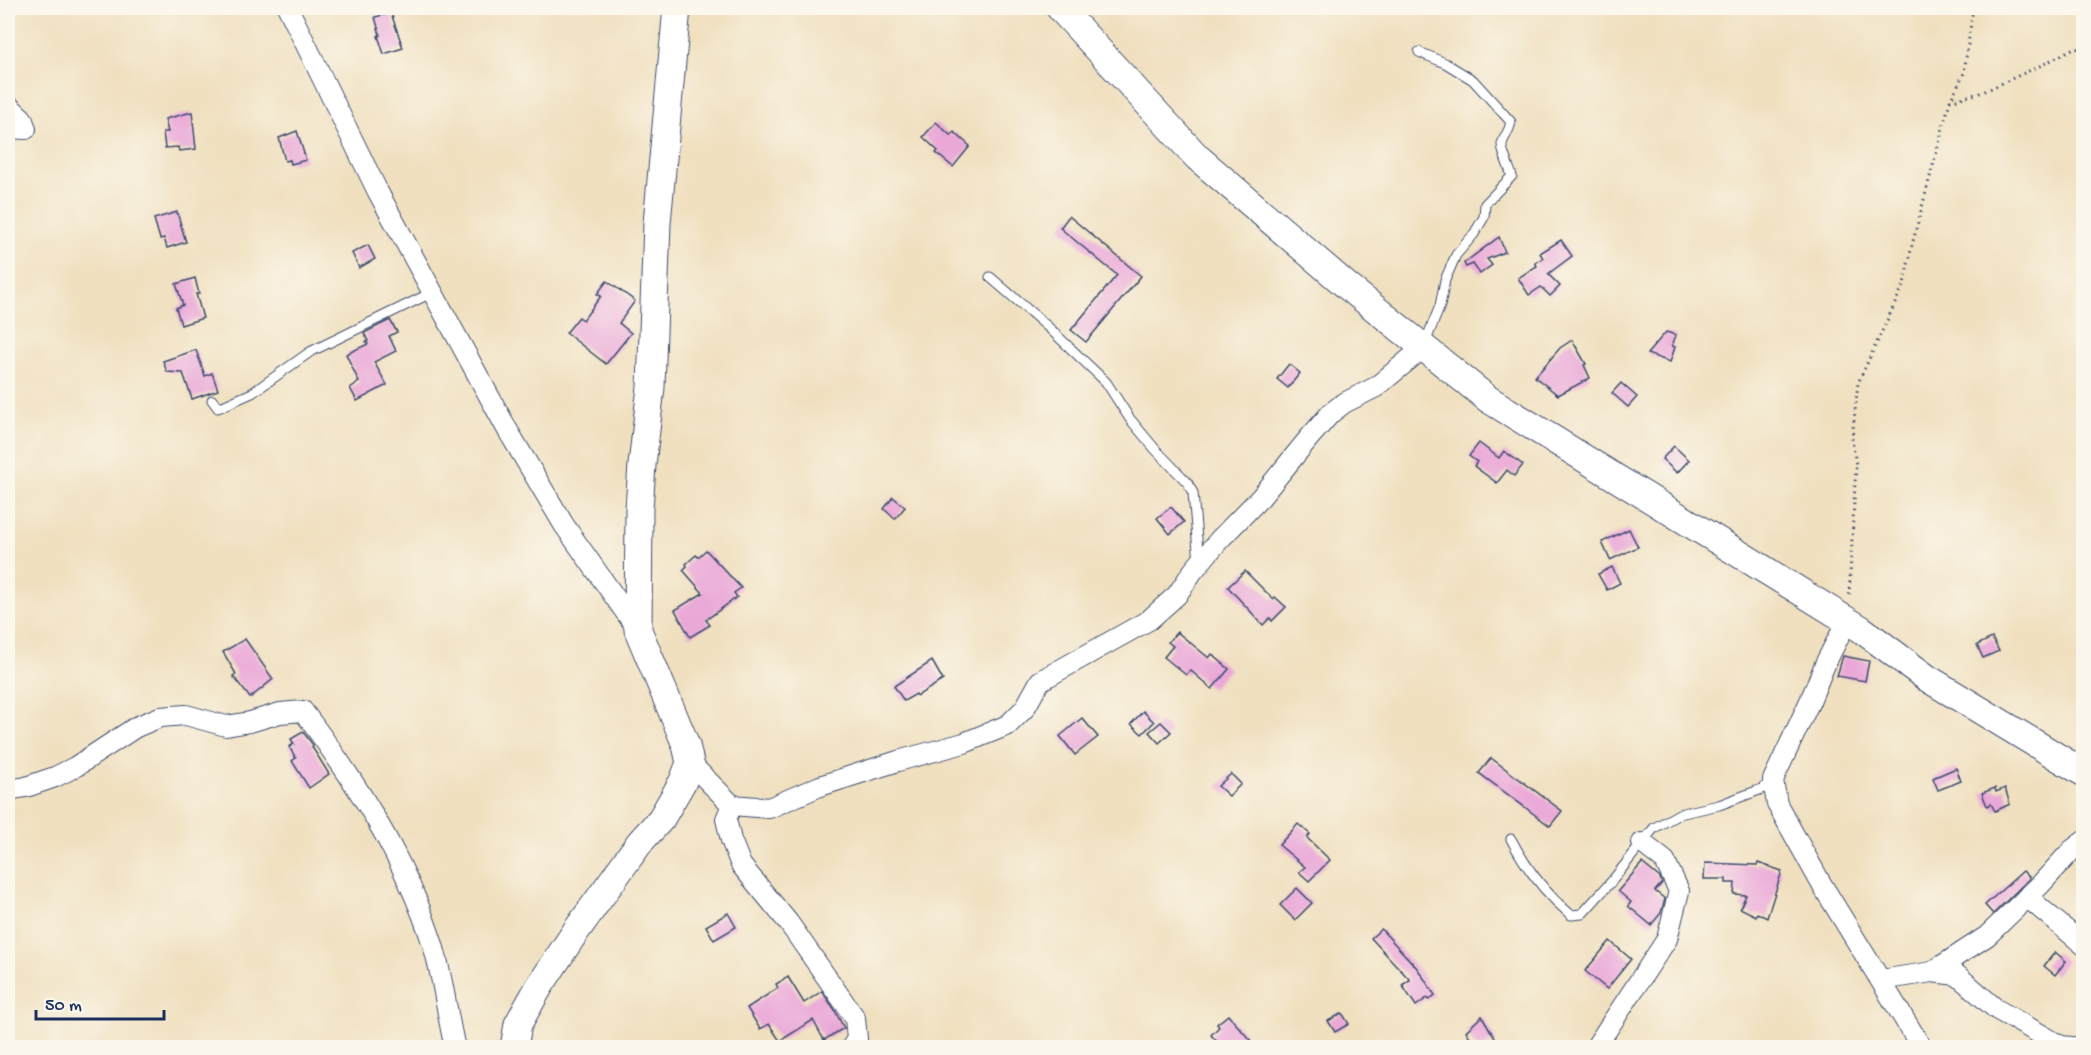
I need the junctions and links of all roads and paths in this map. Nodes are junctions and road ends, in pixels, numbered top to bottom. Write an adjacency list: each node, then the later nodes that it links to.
1 (288, 8): 11 (street)
2 (677, 8): 16 (street)
3 (1060, 8): 12 (street)
4 (1973, 8): 7 (path)
5 (2084, 50): 7 (path)
6 (1419, 51): 12 (lane)
7 (1950, 100): 15 (path)
8 (8, 105): 9 (street)
9 (8, 129)
10 (990, 278): 14 (lane)
11 (433, 292): 13 (lane); 16 (street)
12 (1423, 348): 14 (street); 15 (street)
13 (212, 400)
14 (1199, 564): 21 (street)
15 (1847, 621): 18 (street); 19 (street)
16 (638, 630): 17 (street)
17 (690, 763): 21 (street); 30 (street)
18 (2084, 773)
19 (1773, 780): 24 (lane); 28 (street)
20 (8, 790): 29 (street)
21 (732, 805): 31 (street)
22 (1511, 839): 24 (lane)
23 (2084, 841): 25 (street)
24 (1642, 843): 32 (street)
25 (2027, 897): 26 (street); 27 (street)
26 (2084, 945)
27 (1932, 972): 28 (street); 34 (street)
28 (1881, 980): 33 (street)
29 (455, 1047)
30 (514, 1047)
31 (850, 1047)
32 (1594, 1047)
33 (1922, 1047)
34 (2082, 1047)

